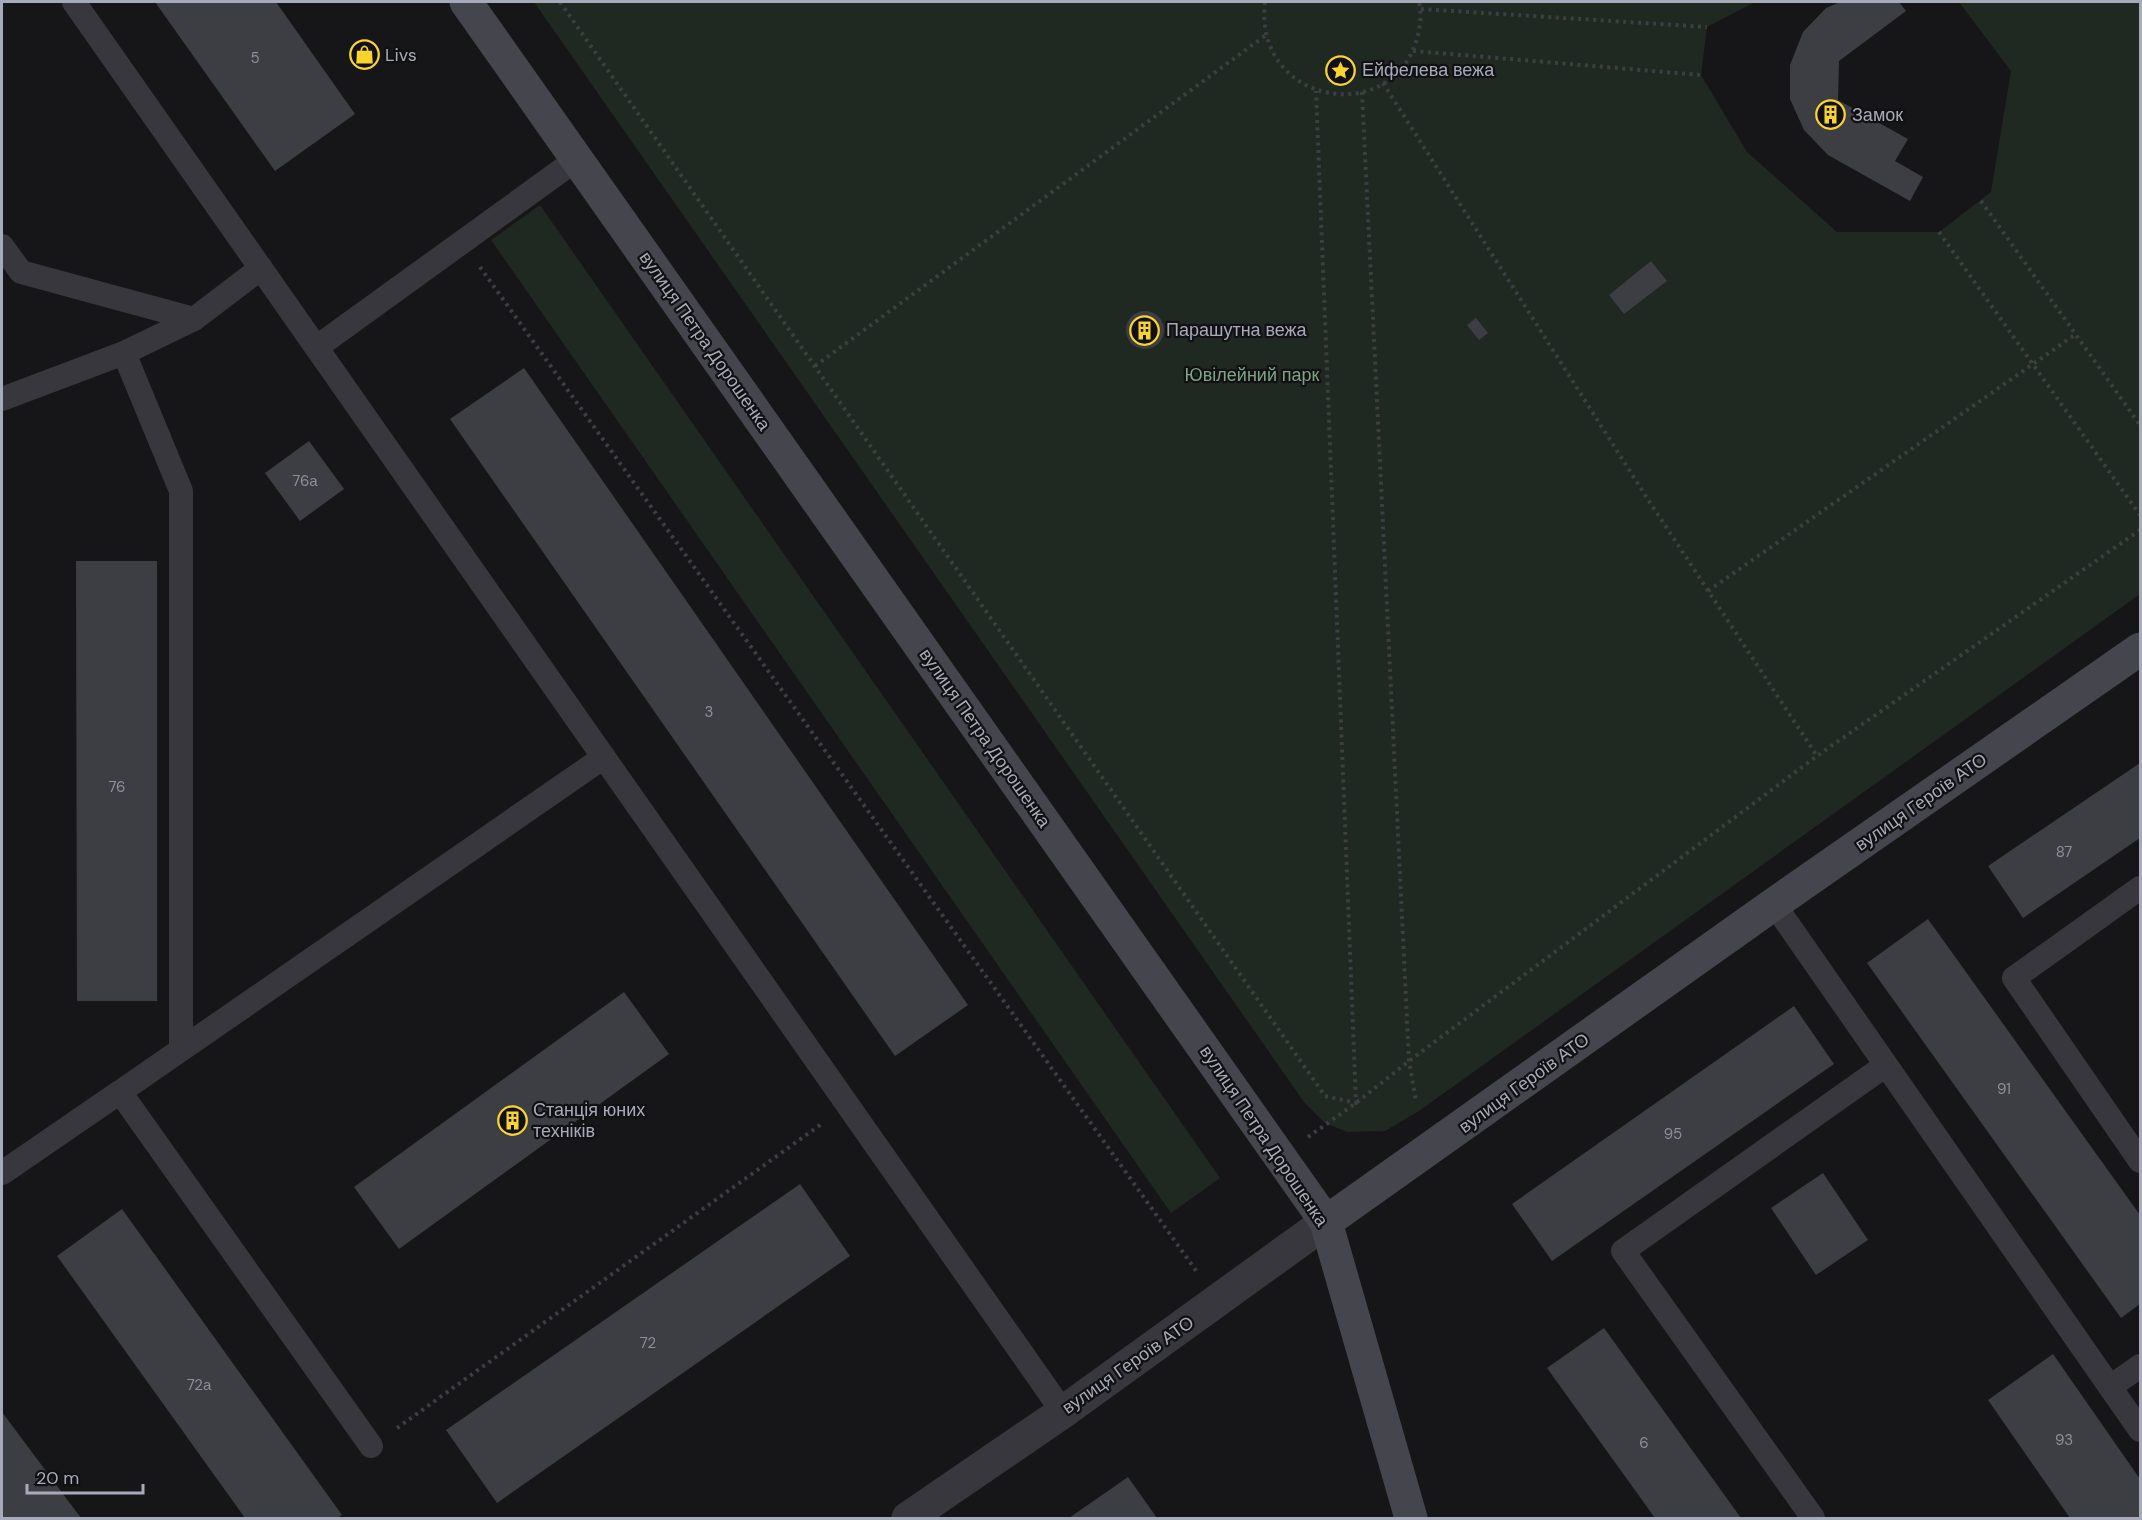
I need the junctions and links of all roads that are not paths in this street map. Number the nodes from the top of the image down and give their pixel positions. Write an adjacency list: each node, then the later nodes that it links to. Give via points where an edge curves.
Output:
1 (74, 2): 5 (lane)
2 (466, 2): 3 (main road, вулиця Петра Дорошенка)
3 (577, 159): 7 (lane); 19 (main road, вулиця Петра Дорошенка)
4 (2, 246): 6 (lane, via 21,272)
5 (261, 268): 6 (lane); 7 (lane)
6 (194, 319): 8 (lane)
7 (316, 347): 11 (lane)
8 (124, 353): 9 (lane); 14 (lane, via 181,491)
9 (2, 399)
10 (2140, 649): 13 (main road, вулиця Героїв АТО)
11 (604, 757): 14 (lane); 22 (lane)
12 (2140, 888): 17 (lane, via 2014,978)
13 (1774, 904): 15 (lane); 19 (main road, вулиця Героїв АТО)
14 (181, 1049): 16 (lane)
15 (1886, 1065): 21 (lane); 27 (lane, via 1623,1251)
16 (120, 1092): 18 (lane); 24 (lane)
17 (2140, 1161)
18 (2, 1173)
19 (1326, 1222): 22 (street, вулиця Героїв АТО); 26 (main road, вулиця Петра Дорошенка)
20 (2140, 1366): 21 (lane)
21 (2110, 1387): 23 (lane)
22 (1063, 1412): 25 (street, вулиця Героїв АТО)
23 (2140, 1430)
24 (372, 1446)
25 (909, 1518)
26 (1411, 1518)
27 (1813, 1518)

